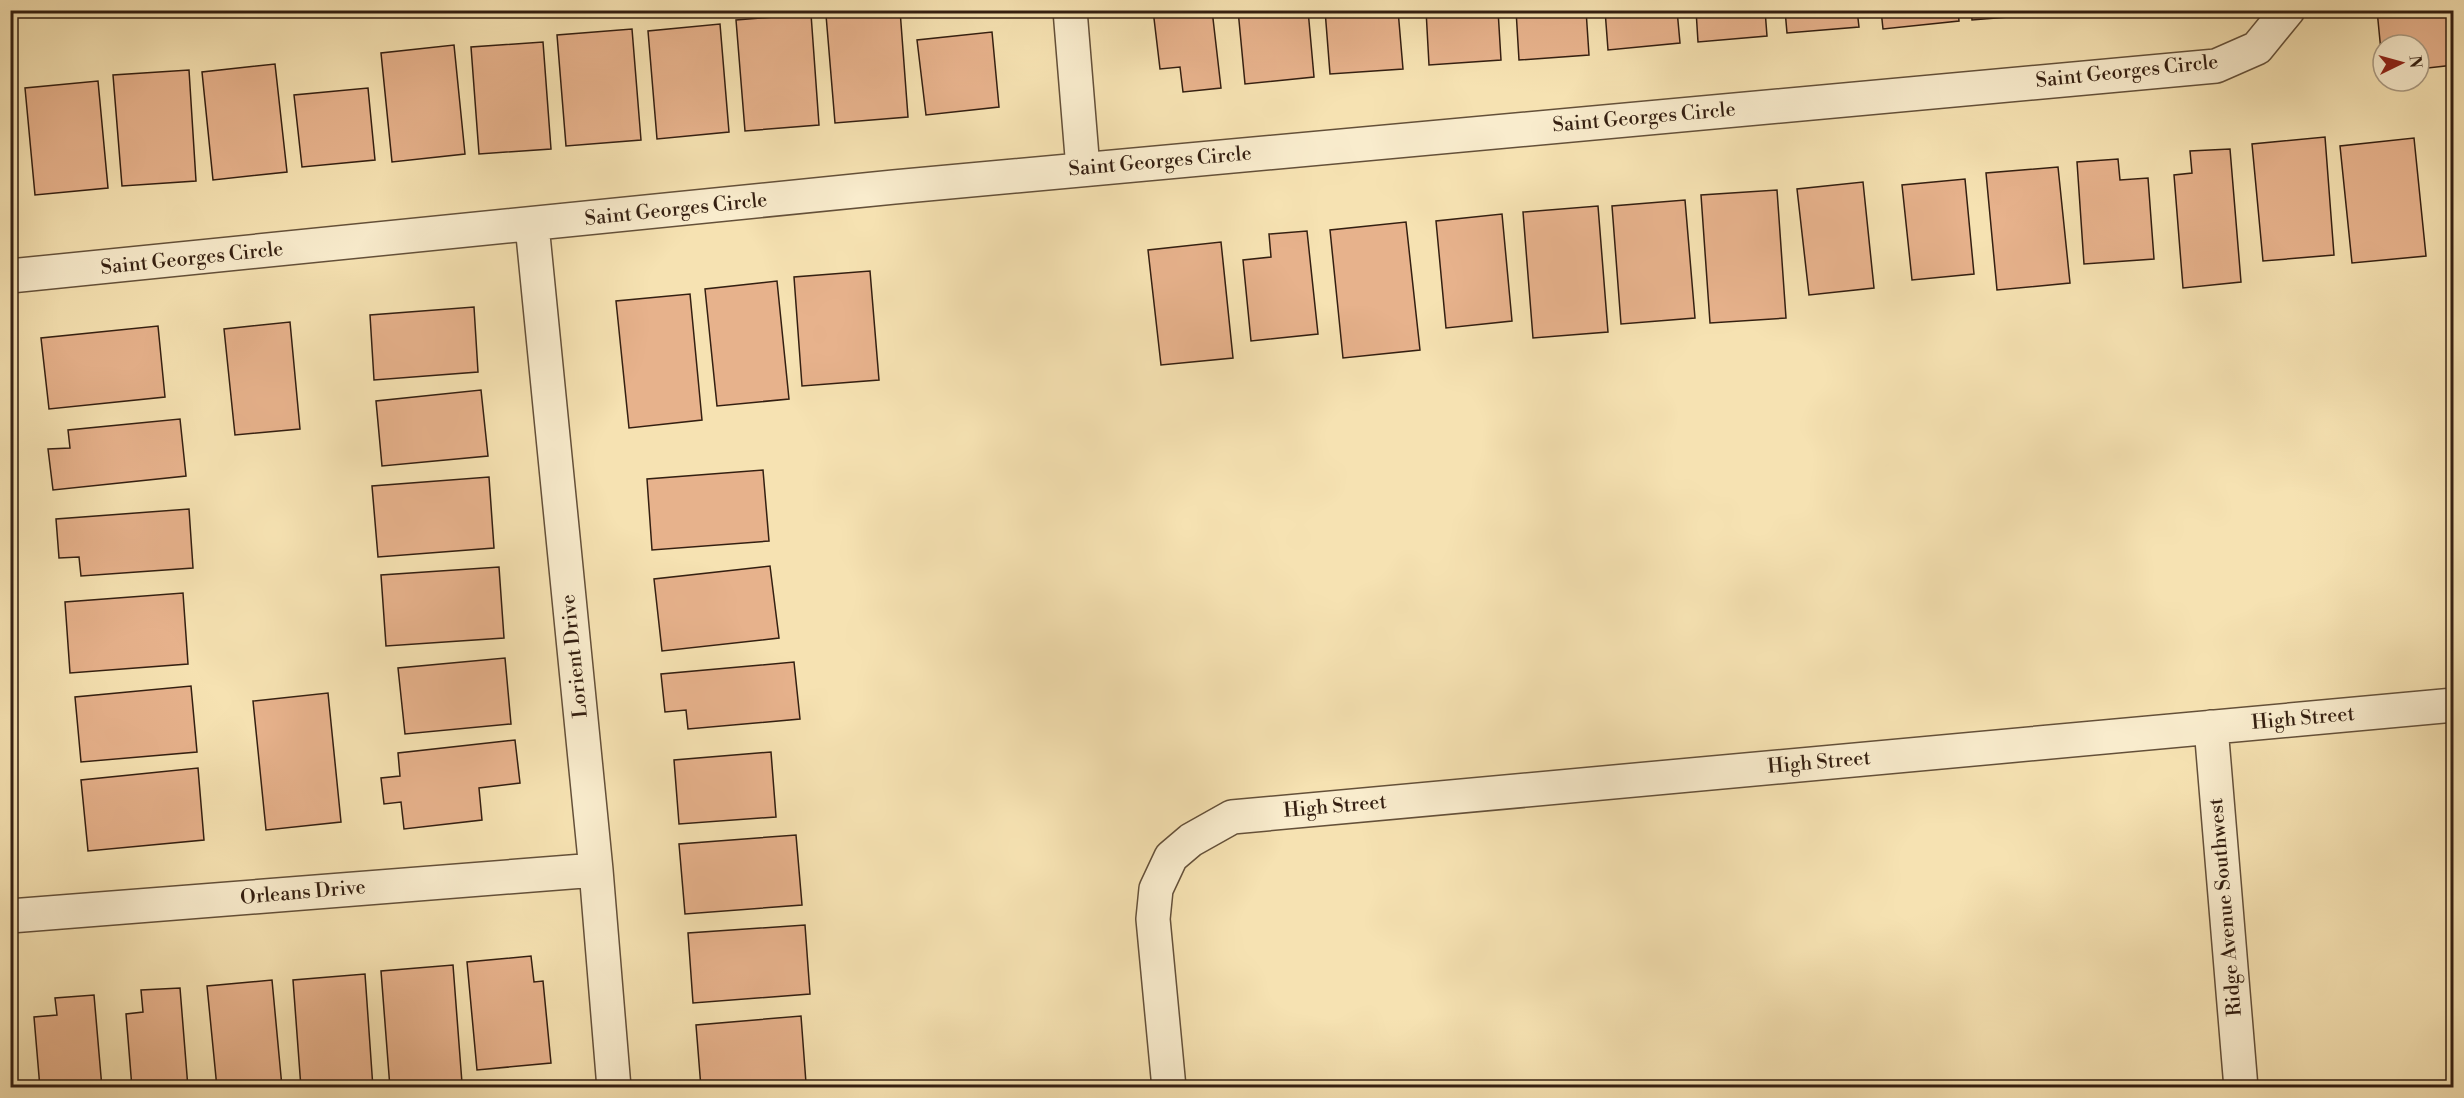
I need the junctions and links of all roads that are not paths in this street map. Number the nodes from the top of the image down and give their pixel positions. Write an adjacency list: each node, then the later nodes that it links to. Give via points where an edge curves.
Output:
1 (1070, 10): 3 (street)
2 (2289, 10): 3 (street, Saint Georges Circle, via 2257,48 2216,66)
3 (1083, 169): 4 (street, Saint Georges Circle)
4 (532, 225): 5 (street, Saint Georges Circle); 8 (street, Lorient Drive)
5 (10, 276)
6 (2454, 705): 7 (street, High Street)
7 (2211, 727): 11 (street, High Street, via 1232,817 1191,840 1171,857 1156,889 1153,919); 12 (street, Ridge Avenue Southwest)
8 (596, 870): 9 (street, Orleans Drive); 10 (street, Lorient Drive)
9 (11, 912)
10 (614, 1088)
11 (1169, 1088)
12 (2241, 1088)

